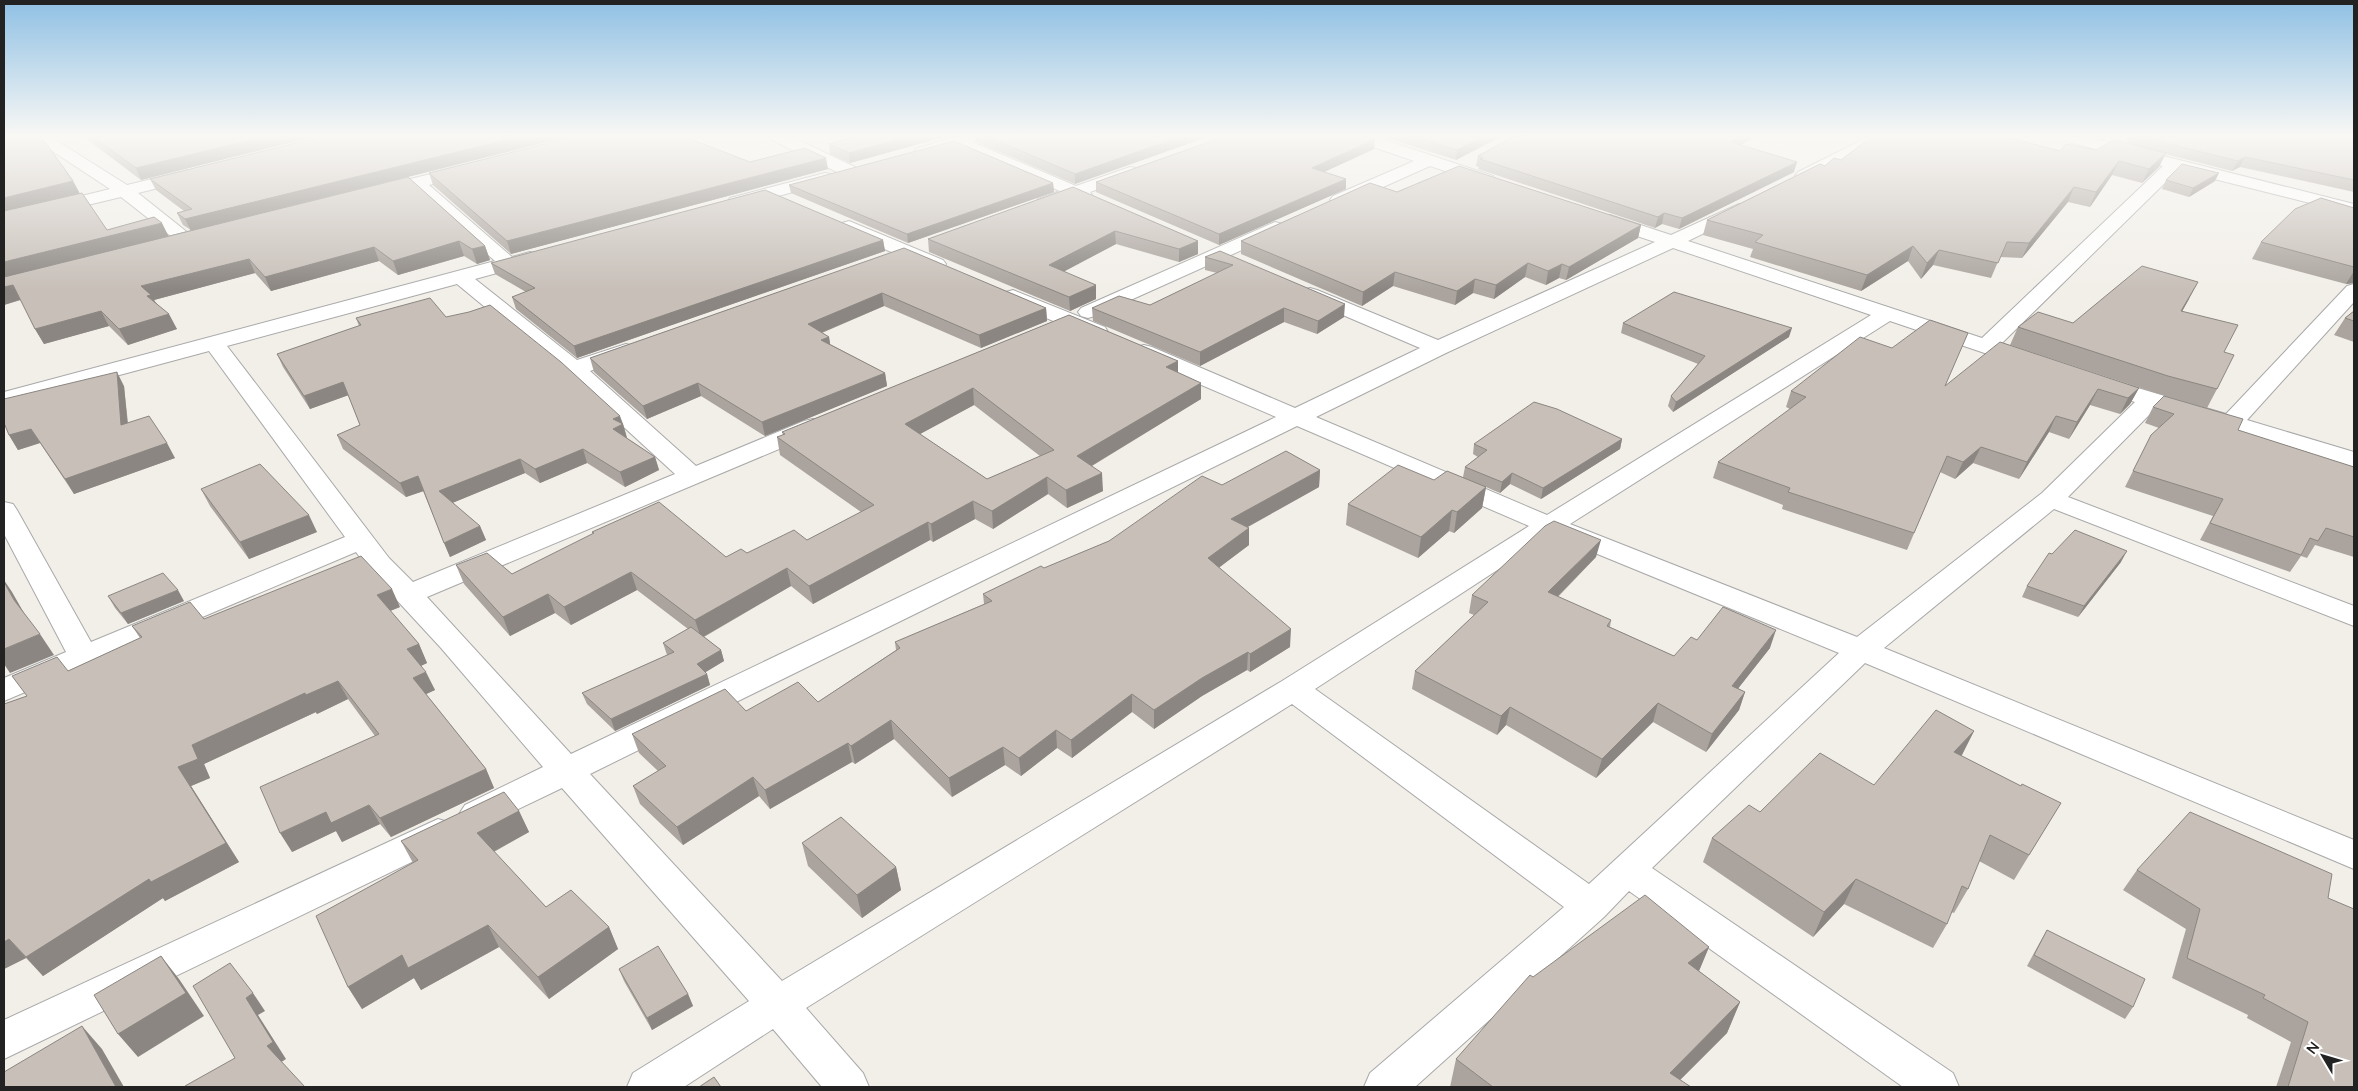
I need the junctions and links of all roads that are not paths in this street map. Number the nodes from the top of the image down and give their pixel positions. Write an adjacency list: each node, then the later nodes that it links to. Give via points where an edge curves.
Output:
1 (120, 188): 12 (street)
2 (137, 188): 12 (street)
3 (397, 188): 15 (street)
4 (423, 188): 35 (street)
5 (789, 188): 14 (street)
6 (1069, 188): 13 (street)
7 (1085, 188): 13 (street)
8 (1366, 188): 17 (street)
9 (1781, 188): 29 (street)
10 (2150, 188): 47 (street)
11 (2270, 188): 21 (street)
12 (125, 191): 25 (street); 27 (street)
13 (1076, 191): 16 (street); 20 (street)
14 (770, 193): 18 (street); 19 (street)
15 (360, 197)
16 (1102, 203)
17 (1322, 207)
18 (714, 208)
19 (805, 208)
20 (1029, 208)
21 (2354, 209)
22 (1582, 211): 29 (street)
23 (831, 219): 32 (street)
24 (1296, 219): 31 (street)
25 (4, 220)
26 (207, 235): 27 (street)
27 (188, 240): 30 (street)
28 (937, 242): 32 (street)
29 (1673, 242): 42 (street); 48 (street)
30 (170, 244)
31 (1208, 250): 36 (street); 43 (street)
32 (909, 252): 34 (street); 37 (street)
33 (546, 254): 35 (street)
34 (881, 262)
35 (509, 264): 38 (street)
36 (1243, 265)
37 (962, 275)
38 (462, 277): 45 (street); 50 (street)
39 (989, 286): 43 (street)
40 (1296, 288): 48 (street)
41 (2353, 293): 56 (street)
42 (1887, 314): 47 (street); 61 (street)
43 (1070, 320): 44 (street); 54 (street)
44 (1042, 332)
45 (214, 343): 52 (street); 62 (street)
46 (639, 346): 50 (street)
47 (1986, 346): 49 (street)
48 (1438, 348): 54 (street)
49 (2050, 368)
50 (574, 369): 58 (street)
51 (2077, 376): 53 (street)
52 (4, 399)
53 (2150, 401): 56 (street); 59 (street)
54 (1296, 417): 61 (street); 69 (street)
55 (830, 419): 58 (street)
56 (2231, 423): 57 (street)
57 (2354, 460)
58 (692, 476): 63 (street)
59 (2051, 499): 64 (street); 65 (street)
60 (4, 510): 66 (street)
61 (1549, 525): 65 (street); 67 (street)
62 (361, 540): 63 (street, via 379,564); 66 (street)
63 (410, 594): 69 (street)
64 (2354, 617)
65 (1862, 650): 70 (street); 71 (street)
66 (84, 656): 68 (street)
67 (1292, 689): 72 (street); 73 (street)
68 (4, 690)
69 (568, 771): 73 (street); 74 (street)
70 (2354, 856)
71 (1626, 870): 72 (street); 78 (street)
72 (1591, 906): 75 (street)
73 (778, 1004): 76 (street); 77 (street)
74 (4, 1040)
75 (1399, 1083)
76 (648, 1087)
77 (848, 1087)
78 (1938, 1087)

